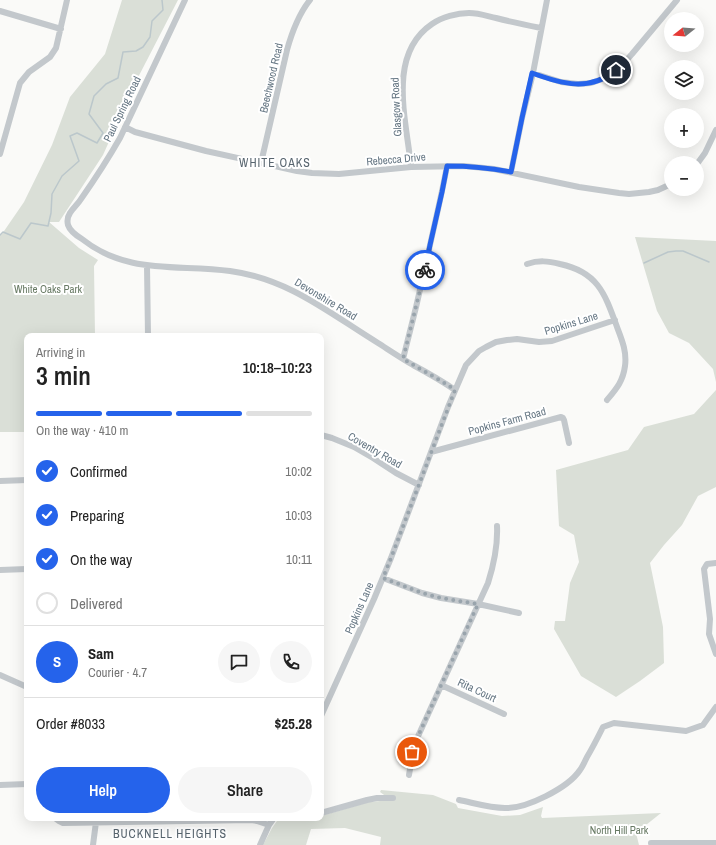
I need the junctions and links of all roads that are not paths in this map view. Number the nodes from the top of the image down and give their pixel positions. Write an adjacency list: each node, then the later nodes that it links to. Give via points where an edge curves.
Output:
1 (67, 0): 8 (street)
2 (185, 0): 10 (street, Paul Spring Road)
3 (310, 0): 14 (street, Beechwood Road, via 298,19 287,50)
4 (547, 0): 7 (street)
5 (677, 0): 9 (street, via 632,54 605,78 578,84 561,82)
6 (0, 11): 8 (street)
7 (541, 28): 9 (street); 16 (street, Glasgow Road, via 468,13 440,20 418,37 407,56 403,79 404,119)
8 (60, 29): 12 (street, via 53,53 29,72 20,83)
9 (532, 73): 17 (street)
10 (125, 127): 14 (street, Rebecca Drive, via 160,139); 19 (street, Paul Spring Road)
11 (716, 130): 13 (street)
12 (0, 154)
13 (703, 156)
14 (261, 164): 16 (street, Rebecca Drive, via 297,172 325,174)
15 (447, 166): 16 (street, Rebecca Drive); 17 (street, Rebecca Drive, via 481,167); 24 (street, via 426,268)
16 (411, 167)
17 (511, 172): 18 (street, Rebecca Drive, via 619,193 649,192)
18 (664, 187)
19 (67, 221): 21 (street, Devonshire Road, via 76,234 100,251 120,260)
20 (527, 264): 22 (street, via 545,261 583,272 602,290)
21 (147, 266): 23 (street); 24 (street, Devonshire Road, via 230,271 269,280 310,299)
22 (614, 320): 25 (street, Popkins Lane, via 552,341 512,339 491,344 470,360); 26 (street, via 625,348 626,364 620,385)
23 (148, 333)
24 (403, 359): 25 (street, Devonshire Road)
25 (455, 390): 29 (street, Popkins Lane)
26 (607, 400)
27 (324, 436): 32 (street, Coventry Road, via 354,447)
28 (569, 443): 29 (street, Popkins Farm Road, via 561,417)
29 (431, 452): 32 (street, Popkins Lane)
30 (24, 480): 31 (street)
31 (0, 481)
32 (419, 485): 37 (street, Popkins Lane)
33 (497, 526): 38 (street, via 498,538 493,566)
34 (716, 562): 41 (street, via 707,564 704,569 710,619)
35 (24, 569): 36 (street)
36 (0, 570)
37 (383, 578): 38 (street, via 422,593); 47 (street, Popkins Lane)
38 (478, 604): 39 (street); 44 (street)
39 (519, 613)
40 (716, 633): 41 (street)
41 (709, 634): 42 (street)
42 (716, 654)
43 (0, 675): 45 (street)
44 (441, 685): 48 (street, Rita Court); 49 (street, via 414,745)
45 (24, 686)
46 (716, 708): 53 (street, via 703,725 686,731 614,723 603,727 580,771 570,781 536,801 505,808)
47 (324, 709)
48 (504, 714)
49 (409, 775)
50 (24, 784): 51 (street)
51 (0, 785)
52 (393, 798): 54 (street, via 367,800)
53 (459, 800)
54 (324, 812)
55 (59, 821): 59 (street)
56 (116, 821): 59 (street)
57 (257, 821): 60 (street)
58 (272, 821): 60 (street)
59 (96, 822): 63 (street)
60 (269, 825): 64 (street)
61 (651, 843): 62 (street)
62 (714, 843)
63 (93, 845)
64 (260, 845)

